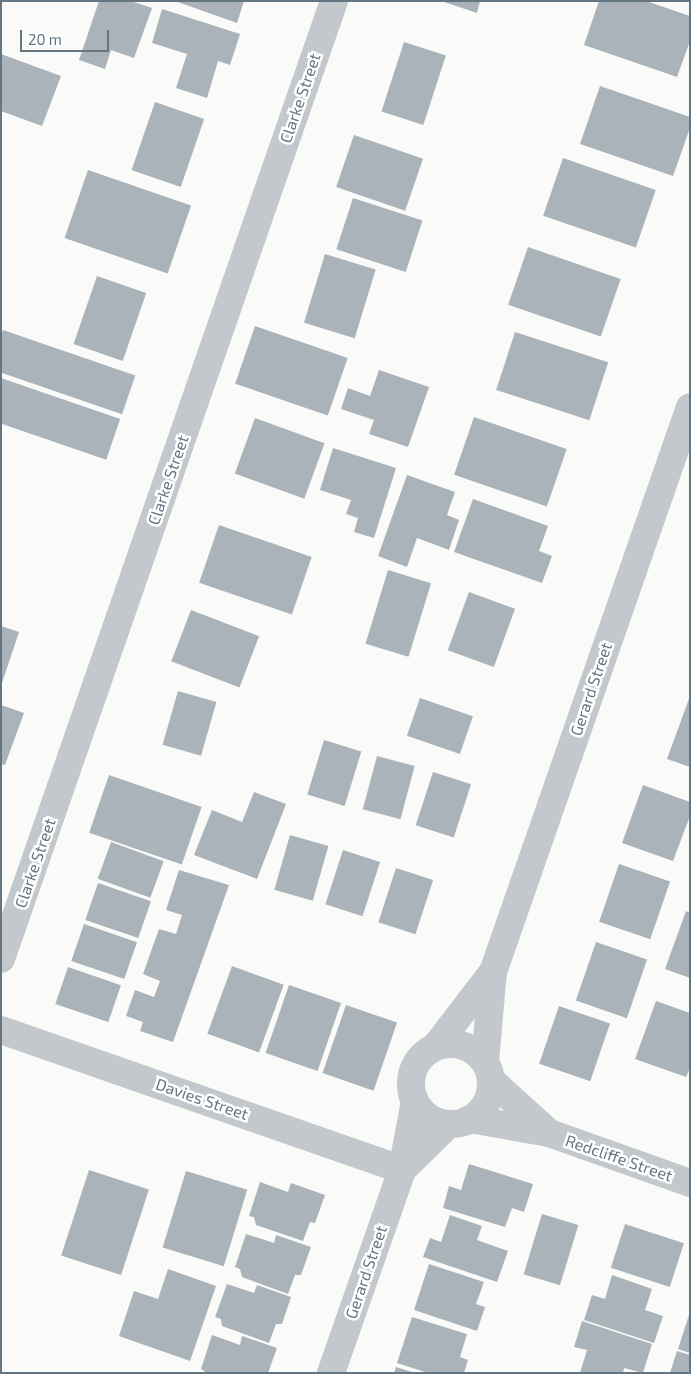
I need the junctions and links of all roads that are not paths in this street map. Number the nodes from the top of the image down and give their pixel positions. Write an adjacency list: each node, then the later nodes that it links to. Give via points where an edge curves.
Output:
1 (334, 1): 3 (street, Clarke Street)
2 (690, 407): 4 (street, Gerard Street)
3 (1, 959)
4 (493, 972): 6 (street, Gerard Street); 7 (street, Gerard Street)
5 (1, 1030): 11 (street, Davies Street)
6 (436, 1046): 7 (street, via 463,1045); 8 (street, via 416,1064 411,1088)
7 (488, 1071): 9 (street, via 492,1092 487,1102); 10 (street, Redcliffe Street)
8 (415, 1101): 9 (street, via 429,1117); 11 (street, Gerard Street)
9 (460, 1121): 10 (street, Redcliffe Street); 11 (street, Gerard Street)
10 (549, 1133): 12 (street, Redcliffe Street)
11 (402, 1170): 13 (street, Gerard Street)
12 (690, 1183)
13 (331, 1373)

